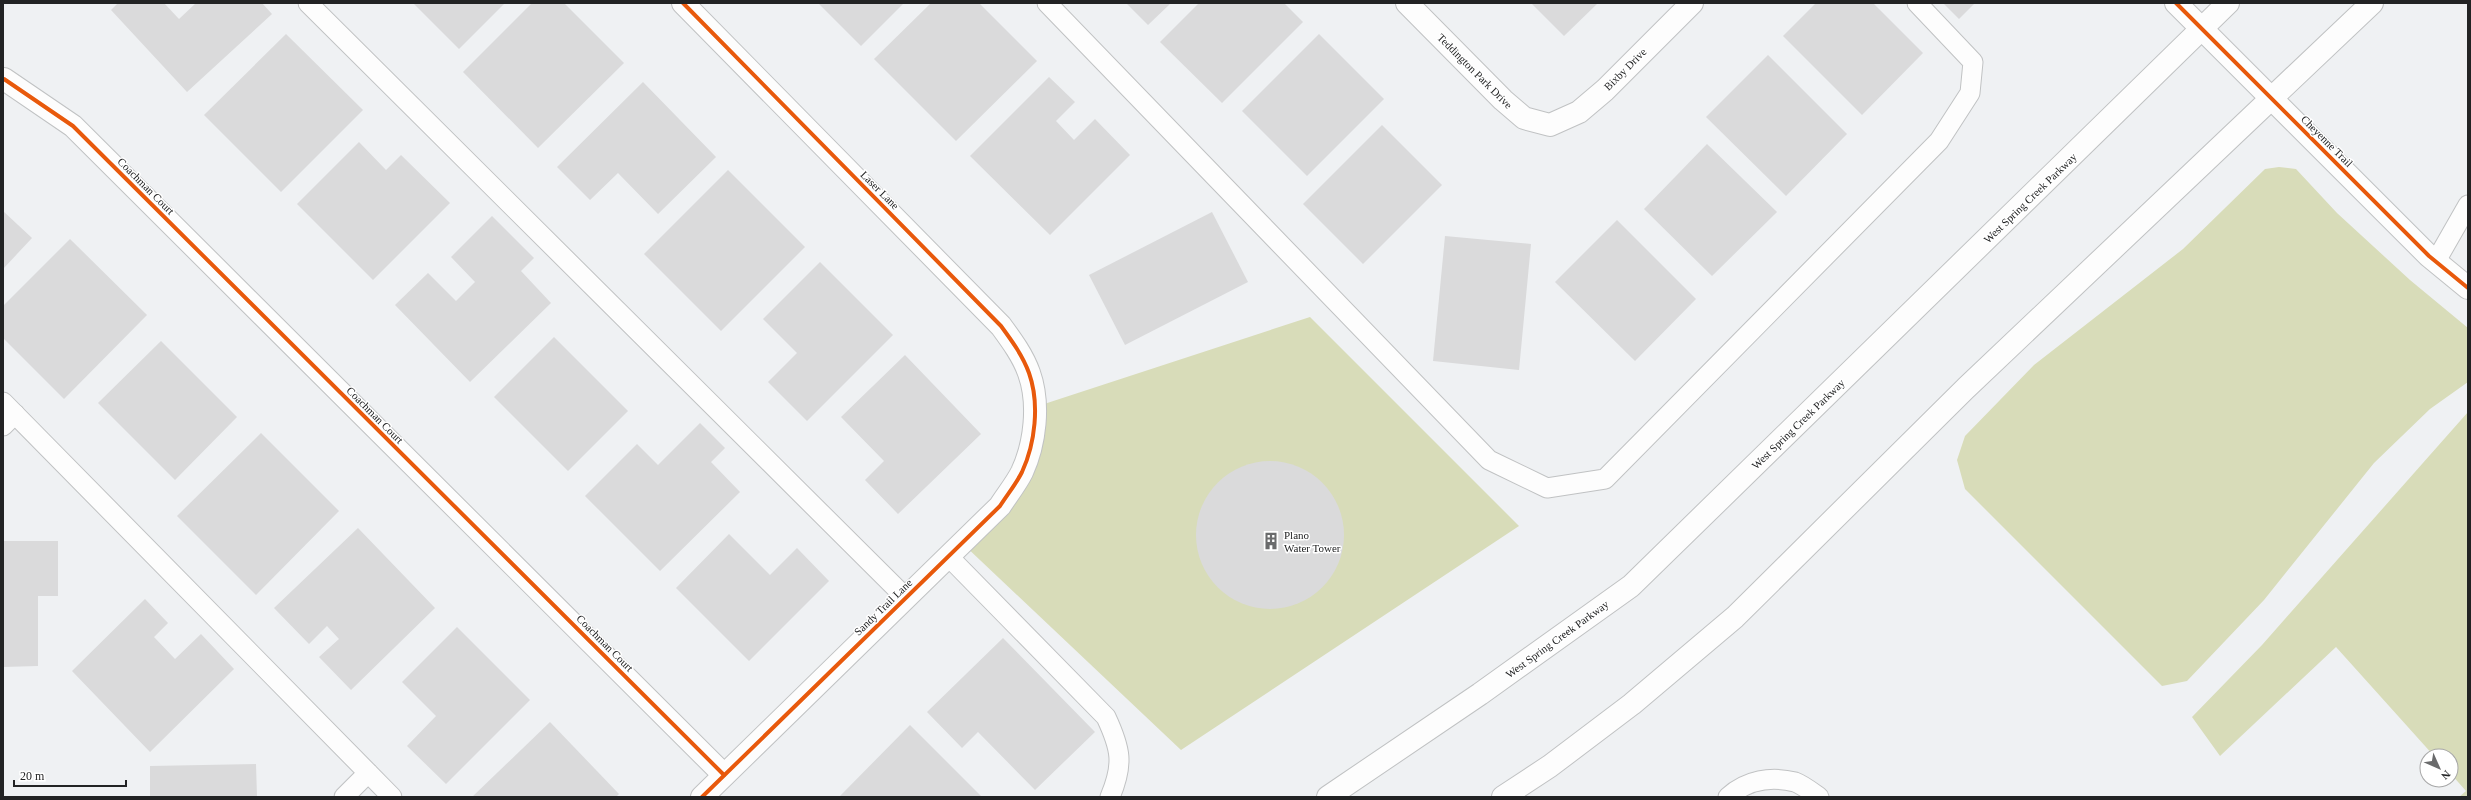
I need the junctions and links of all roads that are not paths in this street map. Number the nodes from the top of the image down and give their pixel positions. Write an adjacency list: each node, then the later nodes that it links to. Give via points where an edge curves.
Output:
1 (308, 3): 20 (lane)
2 (683, 3): 17 (street, Laser Lane, via 1001,326 1018,349 1030,374)
3 (1047, 3): 6 (lane, via 1489,460 1547,488 1605,479 1939,141 1970,93 1973,62)
4 (1407, 3): 13 (street, Teddington Park Drive, via 1524,118)
5 (1692, 3): 13 (street, Bixby Drive, via 1605,90 1579,112)
6 (1917, 3)
7 (2176, 3): 10 (street, Cheyenne Trail)
8 (2228, 3): 10 (street, West Spring Creek Parkway)
9 (2372, 3): 12 (street)
10 (2202, 29): 12 (street, Cheyenne Trail); 27 (street, West Spring Creek Parkway, via 1632,586 1480,694)
11 (4, 79): 22 (street, Coachman Court, via 73,126)
12 (2270, 98): 15 (street, Cheyenne Trail); 28 (street, via 1966,388 1735,617 1632,704 1550,766)
13 (1550, 125)
14 (2468, 205): 15 (lane)
15 (2436, 261): 16 (street, Cheyenne Trail)
16 (2468, 288)
17 (1036, 407): 19 (street, Sandy Trail Lane, via 1030,451 1021,474 1000,506)
18 (7, 414): 21 (lane)
19 (948, 556): 20 (street, Sandy Trail Lane); 26 (lane, via 1106,717 1118,743 1118,777)
20 (906, 598): 22 (street, Sandy Trail Lane)
21 (368, 773): 23 (lane); 24 (lane)
22 (724, 775): 25 (street, Sandy Trail Lane)
23 (344, 797)
24 (392, 797)
25 (702, 797)
26 (1110, 797)
27 (1328, 797)
28 (1503, 797)
29 (1728, 797): 30 (lane, via 1737,789 1766,778 1796,782)
30 (1819, 797)

